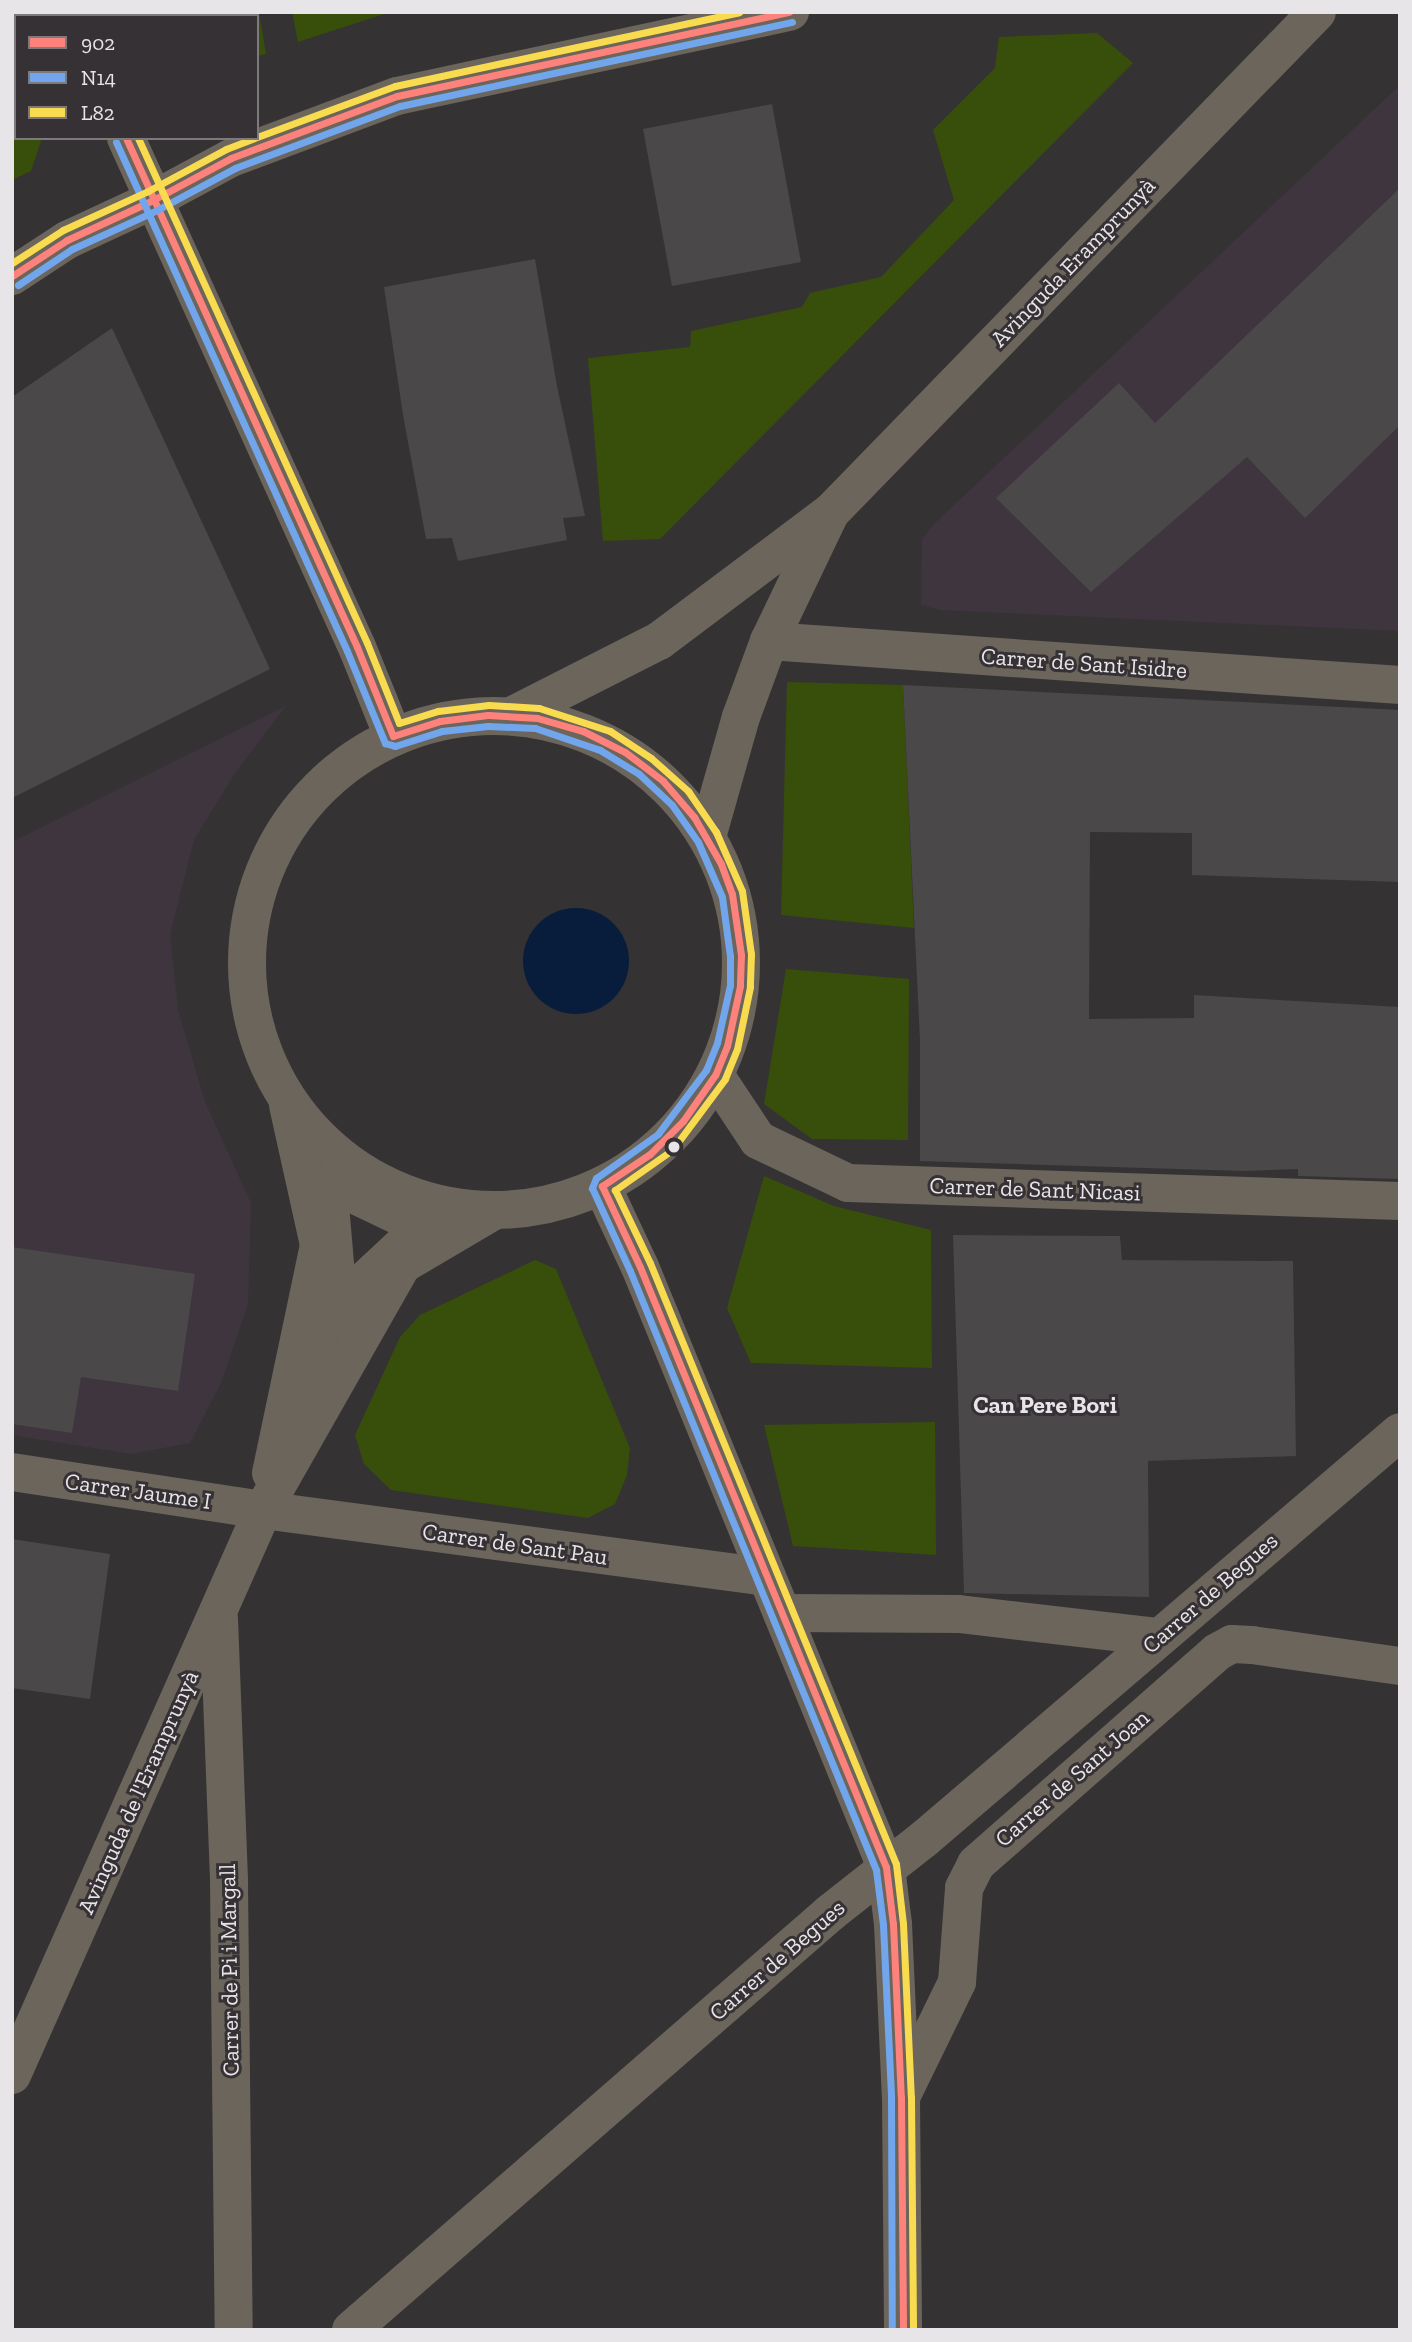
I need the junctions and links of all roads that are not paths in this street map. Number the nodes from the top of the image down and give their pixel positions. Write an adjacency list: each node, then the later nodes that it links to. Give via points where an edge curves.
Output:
1 (790, 12): 4 (street, via 397,96 231,158)
2 (1317, 12): 6 (street, Avinguda Eramprunyà)
3 (127, 140): 4 (street)
4 (153, 200): 5 (street, via 67,240); 10 (street, via 357,647)
5 (12, 276)
6 (831, 512): 7 (street); 9 (street, via 659,641)
7 (769, 641): 8 (street, Carrer de Sant Isidre); 11 (street, via 741,717)
8 (1400, 685)
9 (513, 715): 10 (street, via 464,717); 11 (street, via 560,723 625,752 680,798)
10 (393, 736): 13 (street, via 354,759 304,804 279,841 261,882 250,926 248,993 266,1059)
11 (707, 837): 12 (street, via 732,894 741,955 735,1016)
12 (715, 1075): 14 (street, via 665,1142); 15 (street, Carrer de Sant Nicasi, via 758,1140 848,1183)
13 (286, 1098): 16 (street, via 335,1154 377,1181 446,1206); 20 (street, Avinguda de l'Eramprunyà, via 319,1245)
14 (602, 1186): 16 (street, via 539,1206); 21 (street, via 640,1267)
15 (1400, 1201)
16 (495, 1210): 20 (street, Avinguda de l'Eramprunyà, via 402,1265)
17 (1400, 1432): 24 (street, Carrer de Begues)
18 (277, 1470): 18 (street, via 335,1275 328,1182 422,1227 365,1280)
19 (12, 1472): 20 (street, Carrer Jaume I)
20 (263, 1510): 21 (street, Carrer de Sant Pau); 22 (street, Avinguda de l'Eramprunyà)
21 (767, 1577): 23 (street)
22 (219, 1610): 27 (street, Avinguda de l'Eramprunyà); 29 (street, Carrer de Pi i Margall, via 229,1883)
23 (783, 1613): 24 (street, via 959,1614); 26 (street)
24 (1159, 1637): 26 (street, Carrer de Begues)
25 (1400, 1666): 28 (street, Carrer de Sant Joan, via 1252,1645 1232,1644 1217,1652 975,1864 964,1888 957,1982)
26 (886, 1867): 28 (street); 30 (street, Carrer de Begues)
27 (12, 2075)
28 (901, 2097): 31 (street)
29 (234, 2330)
30 (351, 2330)
31 (902, 2330)

